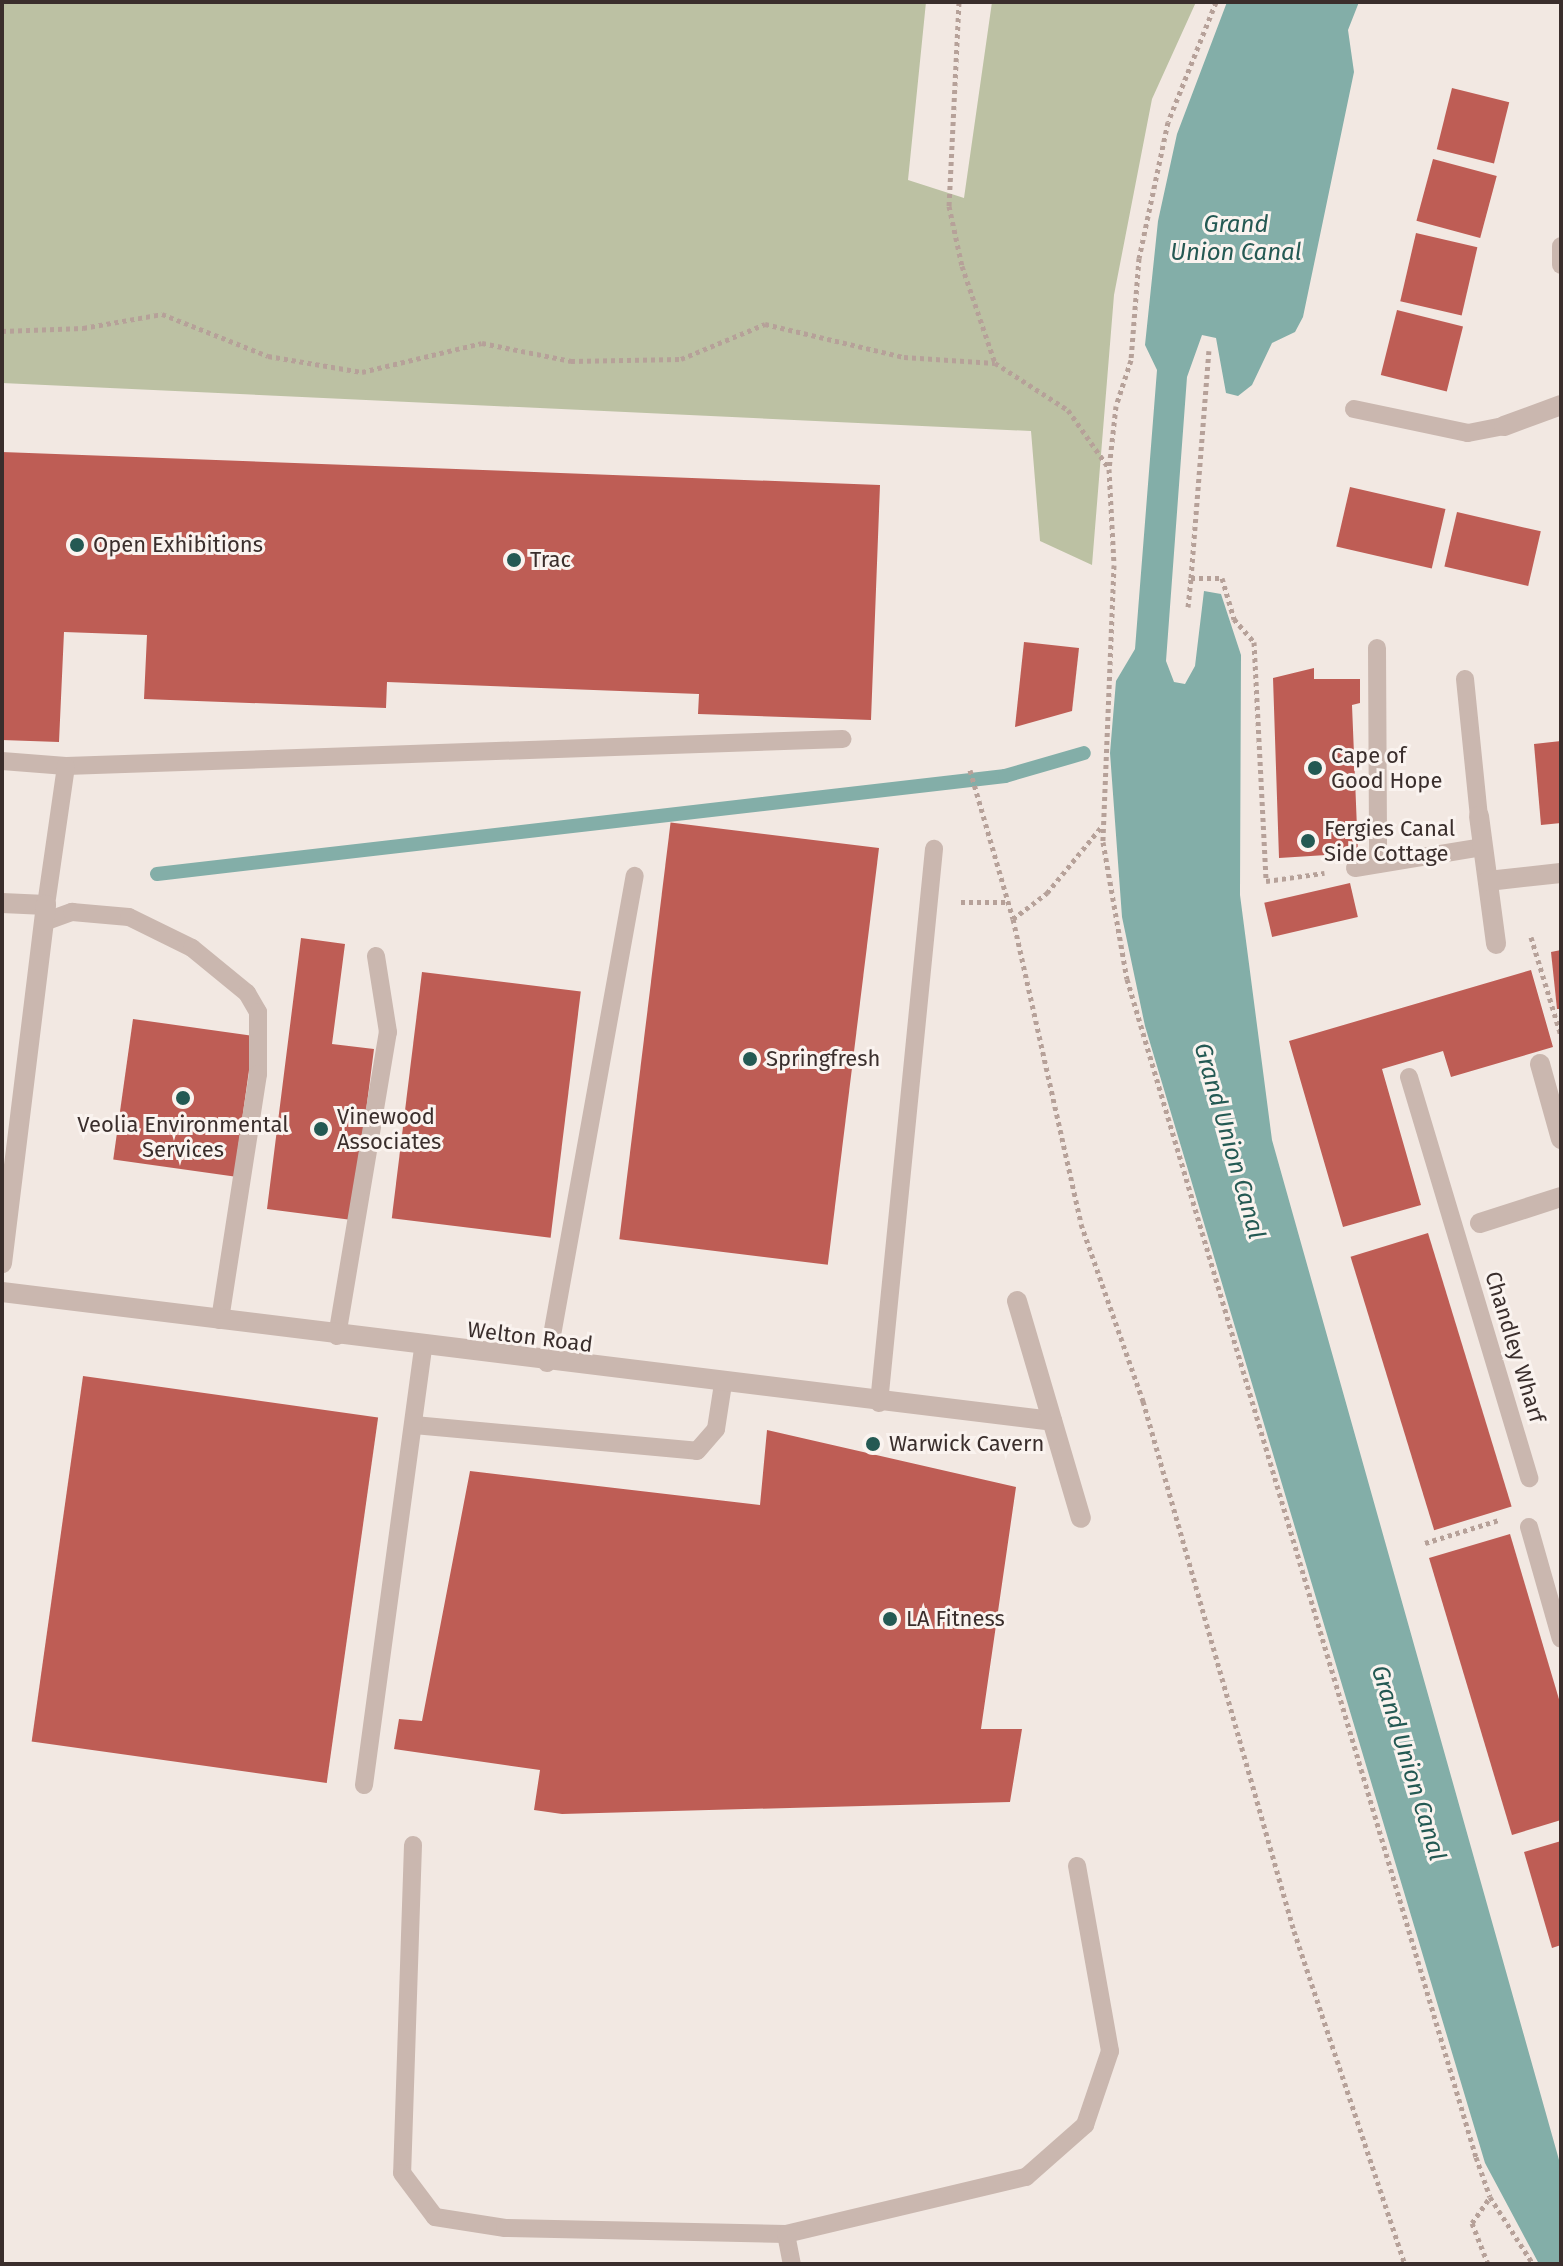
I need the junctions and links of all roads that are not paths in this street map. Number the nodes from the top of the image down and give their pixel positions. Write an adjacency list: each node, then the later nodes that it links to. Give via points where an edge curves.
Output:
1 (1561, 246): 2 (lane)
2 (1561, 265)
3 (1561, 405): 5 (street)
4 (1354, 409): 5 (lane, via 1468,433)
5 (1504, 426)
6 (1377, 648): 14 (lane)
7 (1465, 679): 11 (lane)
8 (843, 739): 10 (lane)
9 (2, 761): 10 (lane)
10 (66, 766): 20 (lane)
11 (1479, 816): 12 (street)
12 (1483, 847): 14 (lane); 18 (street)
13 (934, 849): 37 (lane)
14 (1378, 864): 15 (lane)
15 (1355, 868)
16 (1561, 873): 18 (street)
17 (635, 876): 35 (lane)
18 (1488, 881): 21 (street)
19 (2, 903): 20 (street)
20 (45, 914): 29 (street); 32 (lane, via 99,911 140,921 219,969 258,1012 260,1062)
21 (1496, 944)
22 (376, 956): 33 (lane, via 388,1032 361,1228)
23 (1540, 1064): 25 (street)
24 (1409, 1077): 28 (lane, Chandley Wharf)
25 (1561, 1139)
26 (1561, 1197): 27 (street)
27 (1480, 1223): 28 (lane)
28 (1455, 1231): 40 (lane, Chandley Wharf)
29 (2, 1263)
30 (2, 1292): 32 (street, Welton Road)
31 (1017, 1301): 38 (street)
32 (220, 1320): 33 (street, Welton Road)
33 (337, 1336): 34 (street, Welton Road)
34 (423, 1347): 35 (street, Welton Road); 39 (lane)
35 (547, 1363): 36 (street, Welton Road)
36 (723, 1384): 37 (street, Welton Road); 39 (lane, via 716,1429 697,1451)
37 (879, 1403): 38 (street, Welton Road)
38 (1052, 1421): 41 (street)
39 (414, 1425): 44 (lane)
40 (1529, 1478)
41 (1081, 1518)
42 (1522, 1521): 43 (lane)
43 (1561, 1639)
44 (364, 1785)
45 (413, 1845): 47 (lane, via 402,2173 435,2217 505,2228)
46 (1077, 1866): 47 (lane, via 1110,2051 1085,2125 1026,2177)
47 (786, 2234): 48 (lane)
48 (792, 2264)

